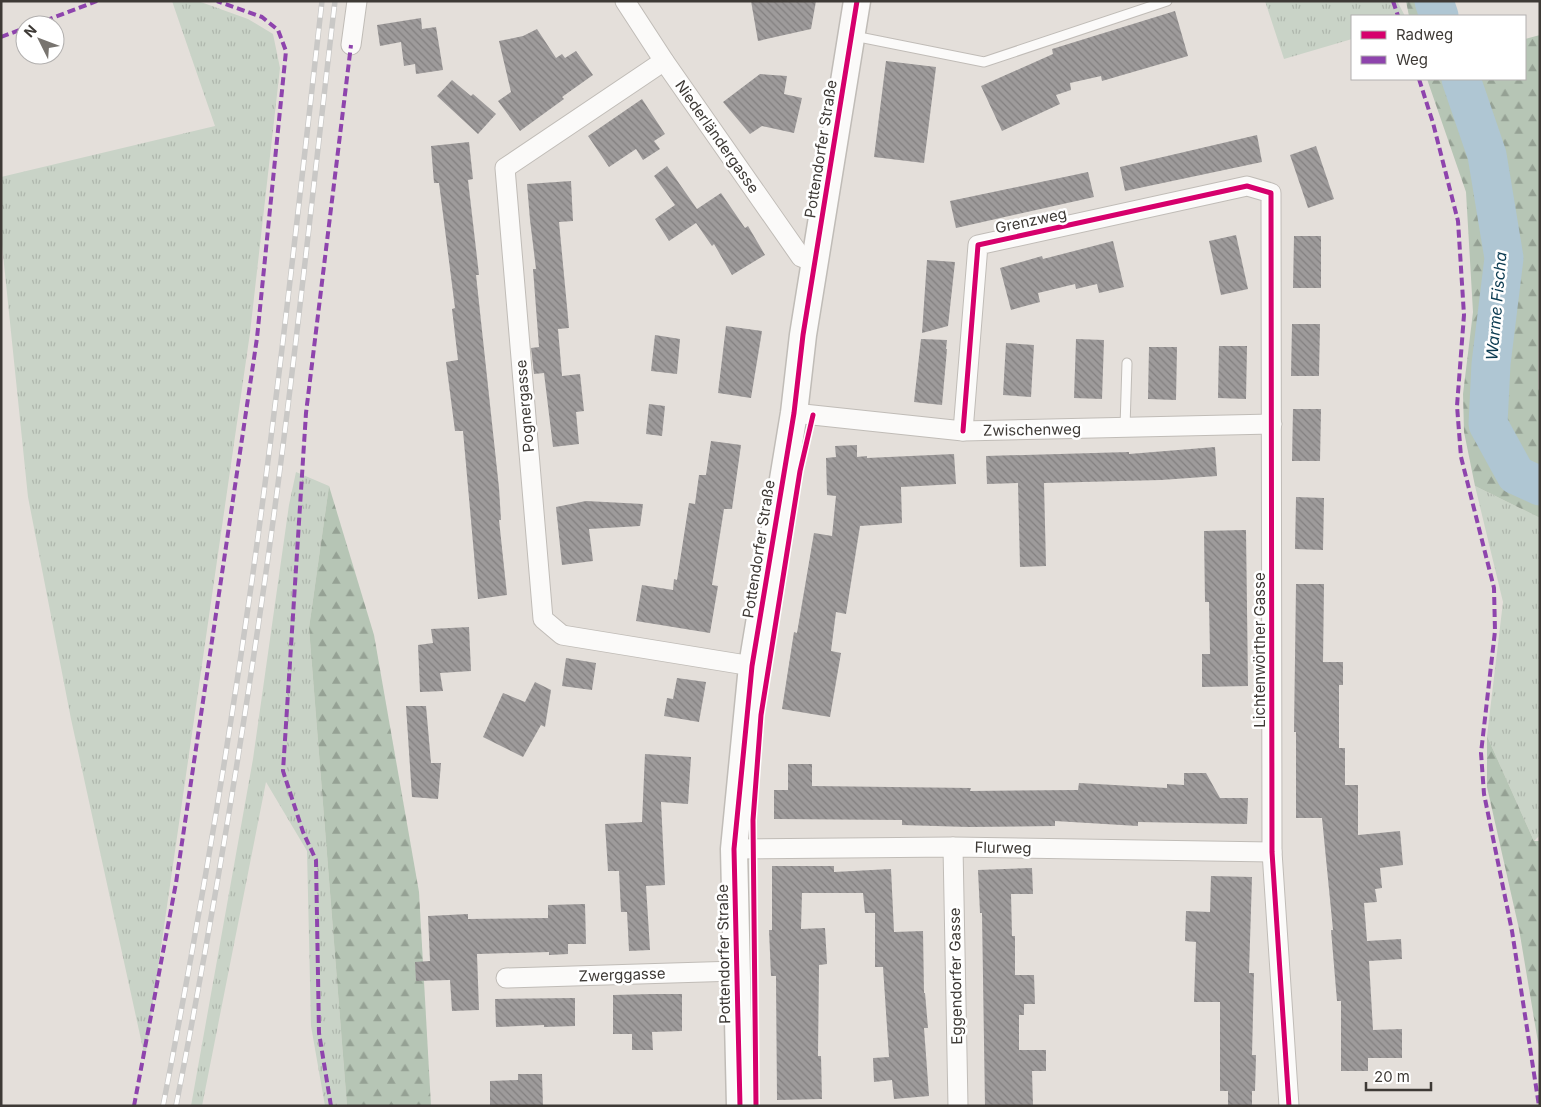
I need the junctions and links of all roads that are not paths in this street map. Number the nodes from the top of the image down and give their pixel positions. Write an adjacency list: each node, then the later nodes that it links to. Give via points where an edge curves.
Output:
1 (357, 1): 6 (street)
2 (625, 1): 7 (street, Niederländergasse)
3 (857, 1): 5 (main road, Pottendorfer Straße)
4 (1167, 1): 5 (lane, via 984,62)
5 (851, 36): 9 (main road, Pottendorfer Straße)
6 (352, 45)
7 (664, 61): 9 (street, Niederländergasse, via 800,257); 15 (street, Pognergasse, via 505,168 543,619 562,635)
8 (1271, 193): 12 (street, Lichtenwörther Gasse); 14 (street, Grenzweg, via 1247,186 978,245)
9 (816, 263): 11 (main road, Pottendorfer Straße)
10 (1127, 364): 13 (lane)
11 (794, 413): 14 (street, Zwischenweg); 15 (main road, Pottendorfer Straße)
12 (1272, 424): 13 (street, Zwischenweg); 18 (street, Lichtenwörther Gasse)
13 (1125, 428): 14 (street, Zwischenweg)
14 (964, 431)
15 (752, 666): 17 (main road, Pottendorfer Straße)
16 (953, 847): 17 (street, Flurweg); 18 (street, Flurweg); 22 (street, Eggendorfer Gasse)
17 (734, 849): 19 (main road, Pottendorfer Straße)
18 (1272, 852): 23 (street, Lichtenwörther Gasse)
19 (737, 971): 20 (street, Zwerggasse); 21 (main road, Pottendorfer Straße)
20 (506, 978)
21 (740, 1106)
22 (958, 1106)
23 (1289, 1106)

